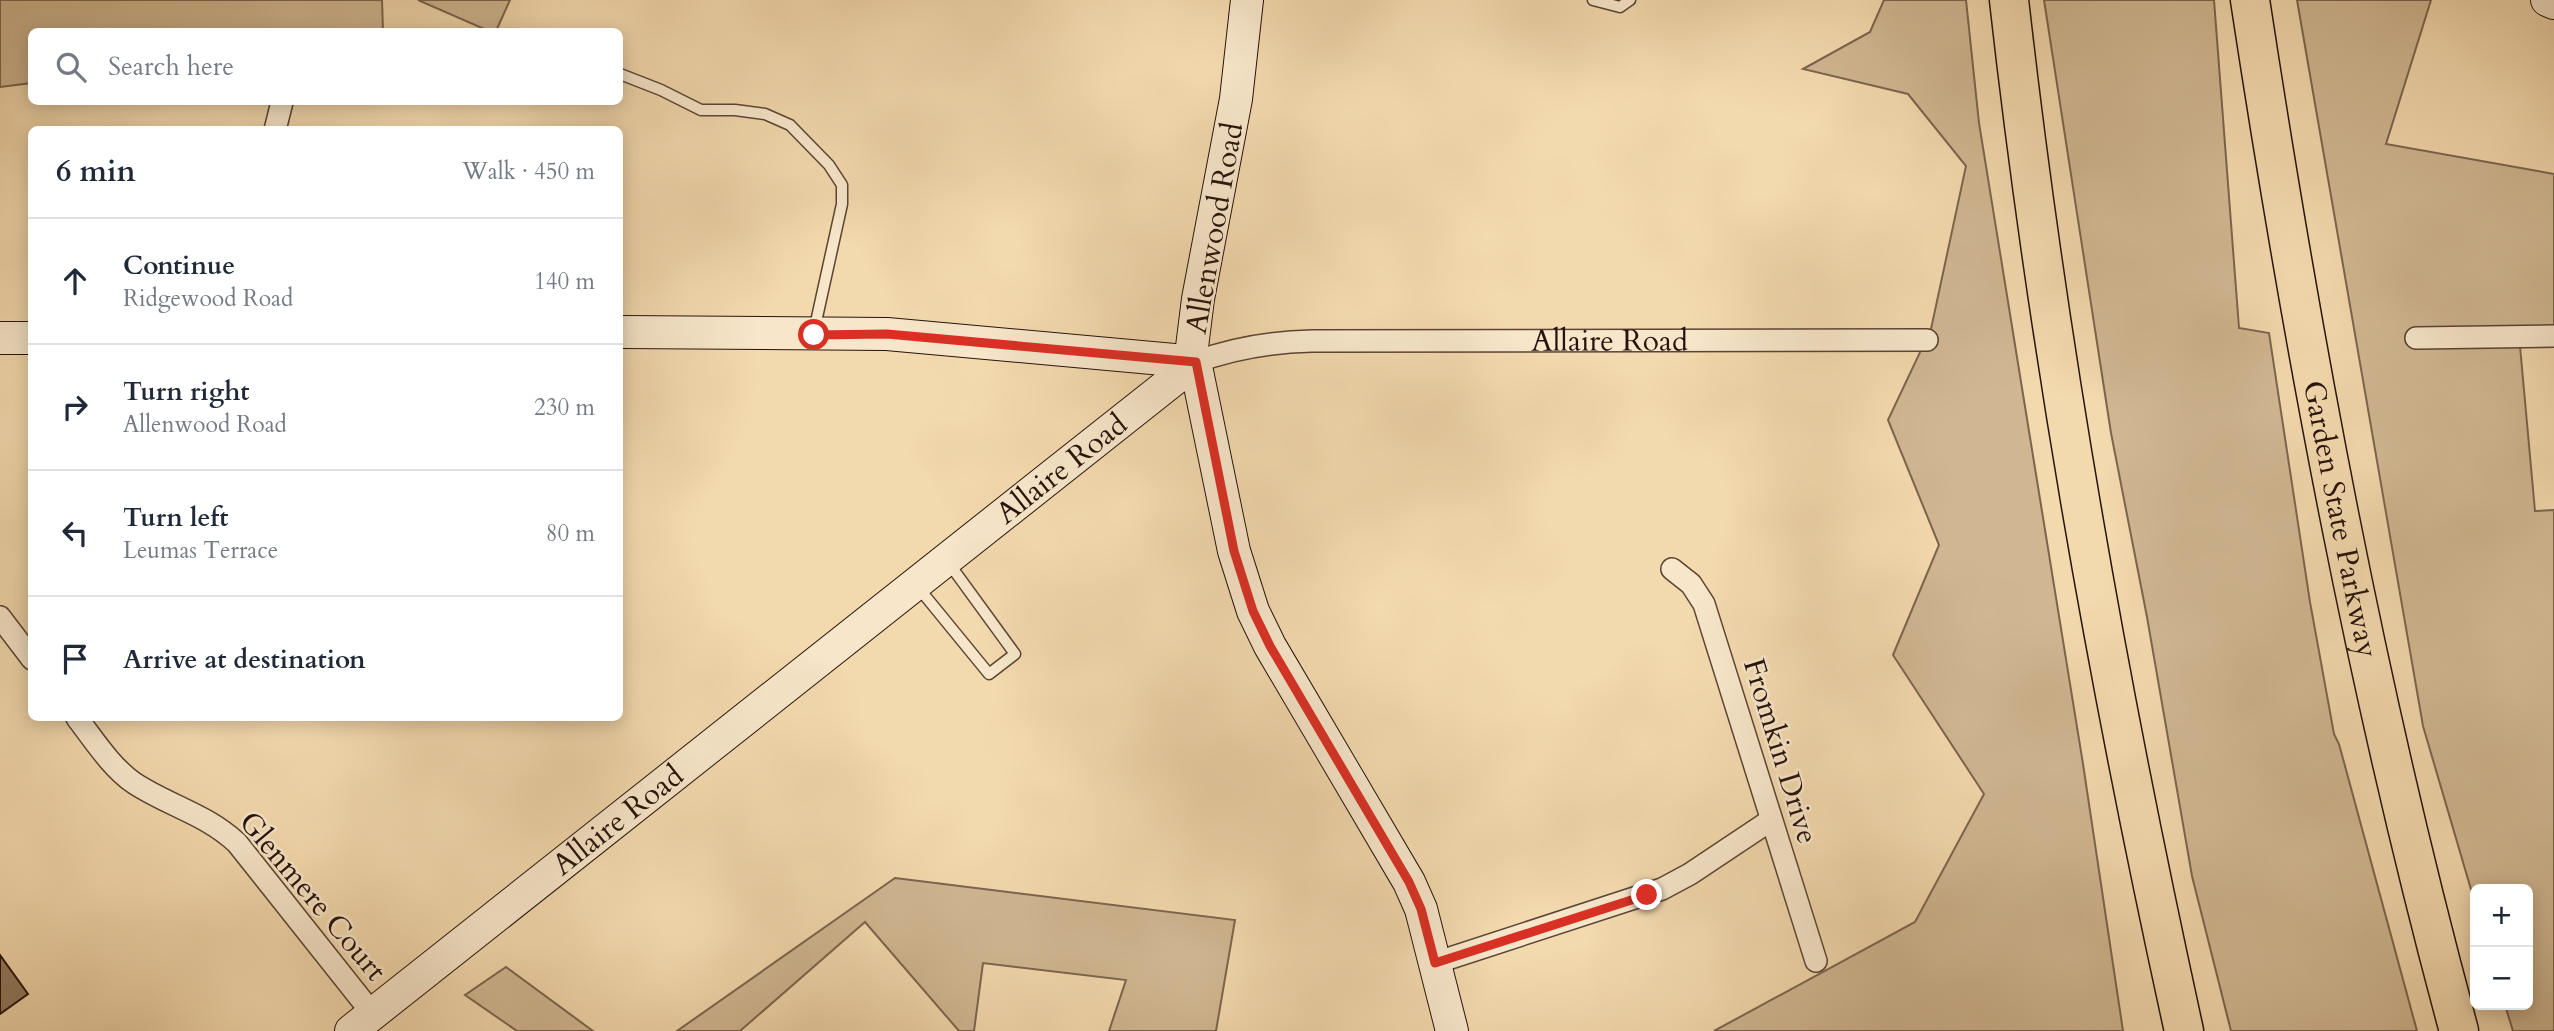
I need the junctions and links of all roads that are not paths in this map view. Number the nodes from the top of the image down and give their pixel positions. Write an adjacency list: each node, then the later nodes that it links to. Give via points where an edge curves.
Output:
1 (1247, 0): 18 (main road, Allenwood Road, via 1236,99 1194,327)
2 (1592, 0): 3 (lane, via 1620,7)
3 (1630, 0)
4 (2009, 0): 30 (highway, via 2032,189 2090,566)
5 (2249, 0): 31 (highway, Garden State Parkway, via 2335,502 2429,921)
6 (2547, 0): 7 (main road)
7 (2554, 3)
8 (623, 75): 12 (lane, via 701,110 765,114 790,125 829,165 842,185 842,204)
9 (281, 105): 10 (street)
10 (276, 126)
11 (623, 331): 12 (main road)
12 (814, 335): 18 (main road, via 887,334)
13 (2554, 336): 16 (street)
14 (0, 338): 15 (main road)
15 (28, 338)
16 (2416, 338)
17 (1927, 340): 18 (street, Allaire Road, via 1312,341 1224,351)
18 (1196, 362): 19 (main road, Allaire Road); 27 (main road, Allenwood Road, via 1234,551 1253,611 1409,882)
19 (947, 559): 21 (main road, Allaire Road); 21 (lane, via 1015,654 989,674)
20 (1672, 569): 25 (street, Fromkin Drive, via 1691,584 1704,604)
21 (916, 584): 28 (main road, Allaire Road)
22 (0, 617): 23 (street)
23 (28, 654)
24 (79, 721): 28 (street, Glenmere Court, via 131,781 209,820 237,843)
25 (1771, 820): 26 (street, Fromkin Drive); 27 (street, via 1662,889)
26 (1816, 961)
27 (1435, 963): 29 (main road, Allenwood Road)
28 (361, 1022)
29 (1452, 1031)
30 (2184, 1031)
31 (2459, 1031)

